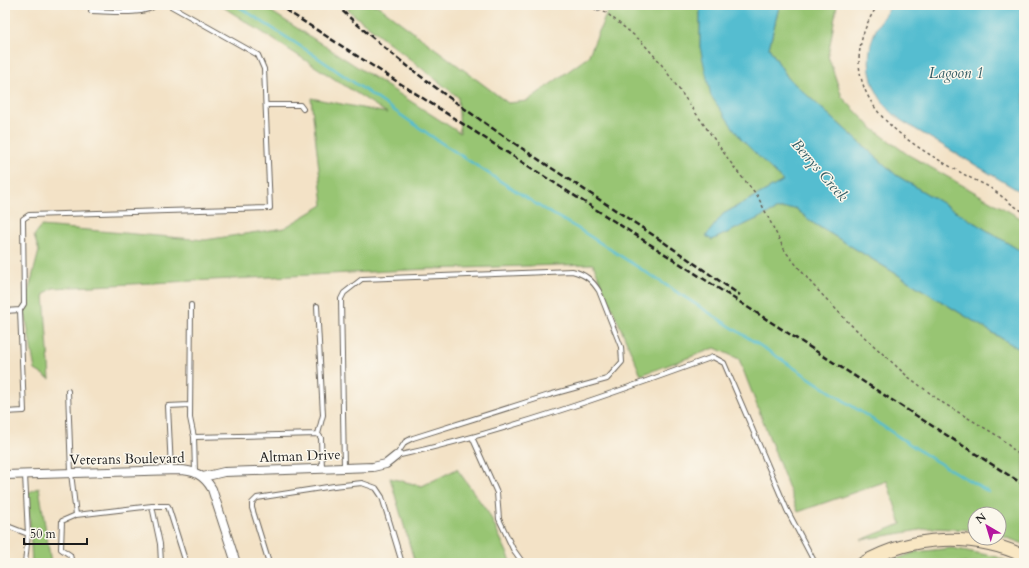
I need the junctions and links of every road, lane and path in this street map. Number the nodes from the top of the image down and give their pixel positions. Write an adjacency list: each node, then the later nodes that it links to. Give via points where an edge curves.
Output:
1 (155, 5): 5 (lane, via 152,9 143,11)
2 (169, 5): 6 (lane, via 258,54 264,69)
3 (598, 5): 20 (path, via 629,30 659,61 732,165 757,195 785,251 812,284 849,323 907,376 943,403 998,436)
4 (878, 5): 8 (path, via 868,19 859,52 860,75 871,103 901,135 989,187)
5 (91, 11)
6 (266, 105): 7 (lane, via 300,105); 11 (lane, via 270,208 29,215 23,219 24,304)
7 (303, 109)
8 (1024, 212)
9 (191, 304): 14 (lane)
10 (317, 306): 16 (lane, via 323,415)
11 (20, 310): 12 (lane); 15 (lane, via 24,411)
12 (5, 311)
13 (68, 391): 25 (lane)
14 (190, 405): 17 (lane); 23 (lane, via 168,406)
15 (5, 412)
16 (318, 434): 17 (lane); 22 (lane, via 321,438)
17 (194, 437): 24 (lane)
18 (472, 437): 19 (lane); 41 (lane, via 497,493 499,519 513,548); 42 (lane, via 600,398 712,357 724,363 787,510)
19 (396, 456): 21 (street, Altman Drive, via 380,466); 21 (lane, via 405,442 413,438 607,379 622,362 622,347 594,284 581,273 572,271 362,278 344,293 341,299)
20 (1024, 459)
21 (344, 468): 22 (street, Altman Drive)
22 (322, 469): 28 (street, Altman Drive, via 224,472)
23 (171, 470): 24 (street, Veterans Boulevard); 25 (street, Veterans Boulevard)
24 (195, 472): 28 (street, Veterans Boulevard)
25 (71, 473): 27 (street, Veterans Boulevard); 30 (lane)
26 (5, 475): 27 (street, Veterans Boulevard)
27 (25, 475): 32 (lane)
28 (202, 477): 38 (street, Veterans Boulevard, via 214,494)
29 (152, 506): 30 (lane); 36 (lane); 37 (lane, via 168,506)
30 (76, 515): 35 (lane, via 62,521 61,549 70,555)
31 (5, 525): 32 (lane)
32 (28, 534): 34 (lane)
33 (1024, 556): 43 (street, via 979,542 942,540 900,547)
34 (25, 563)
35 (72, 563)
36 (161, 563)
37 (186, 563)
38 (236, 563)
39 (269, 563): 40 (lane, via 252,508 252,503 257,498 362,483 376,488 382,497)
40 (402, 563)
41 (524, 563)
42 (814, 563)
43 (863, 563)

